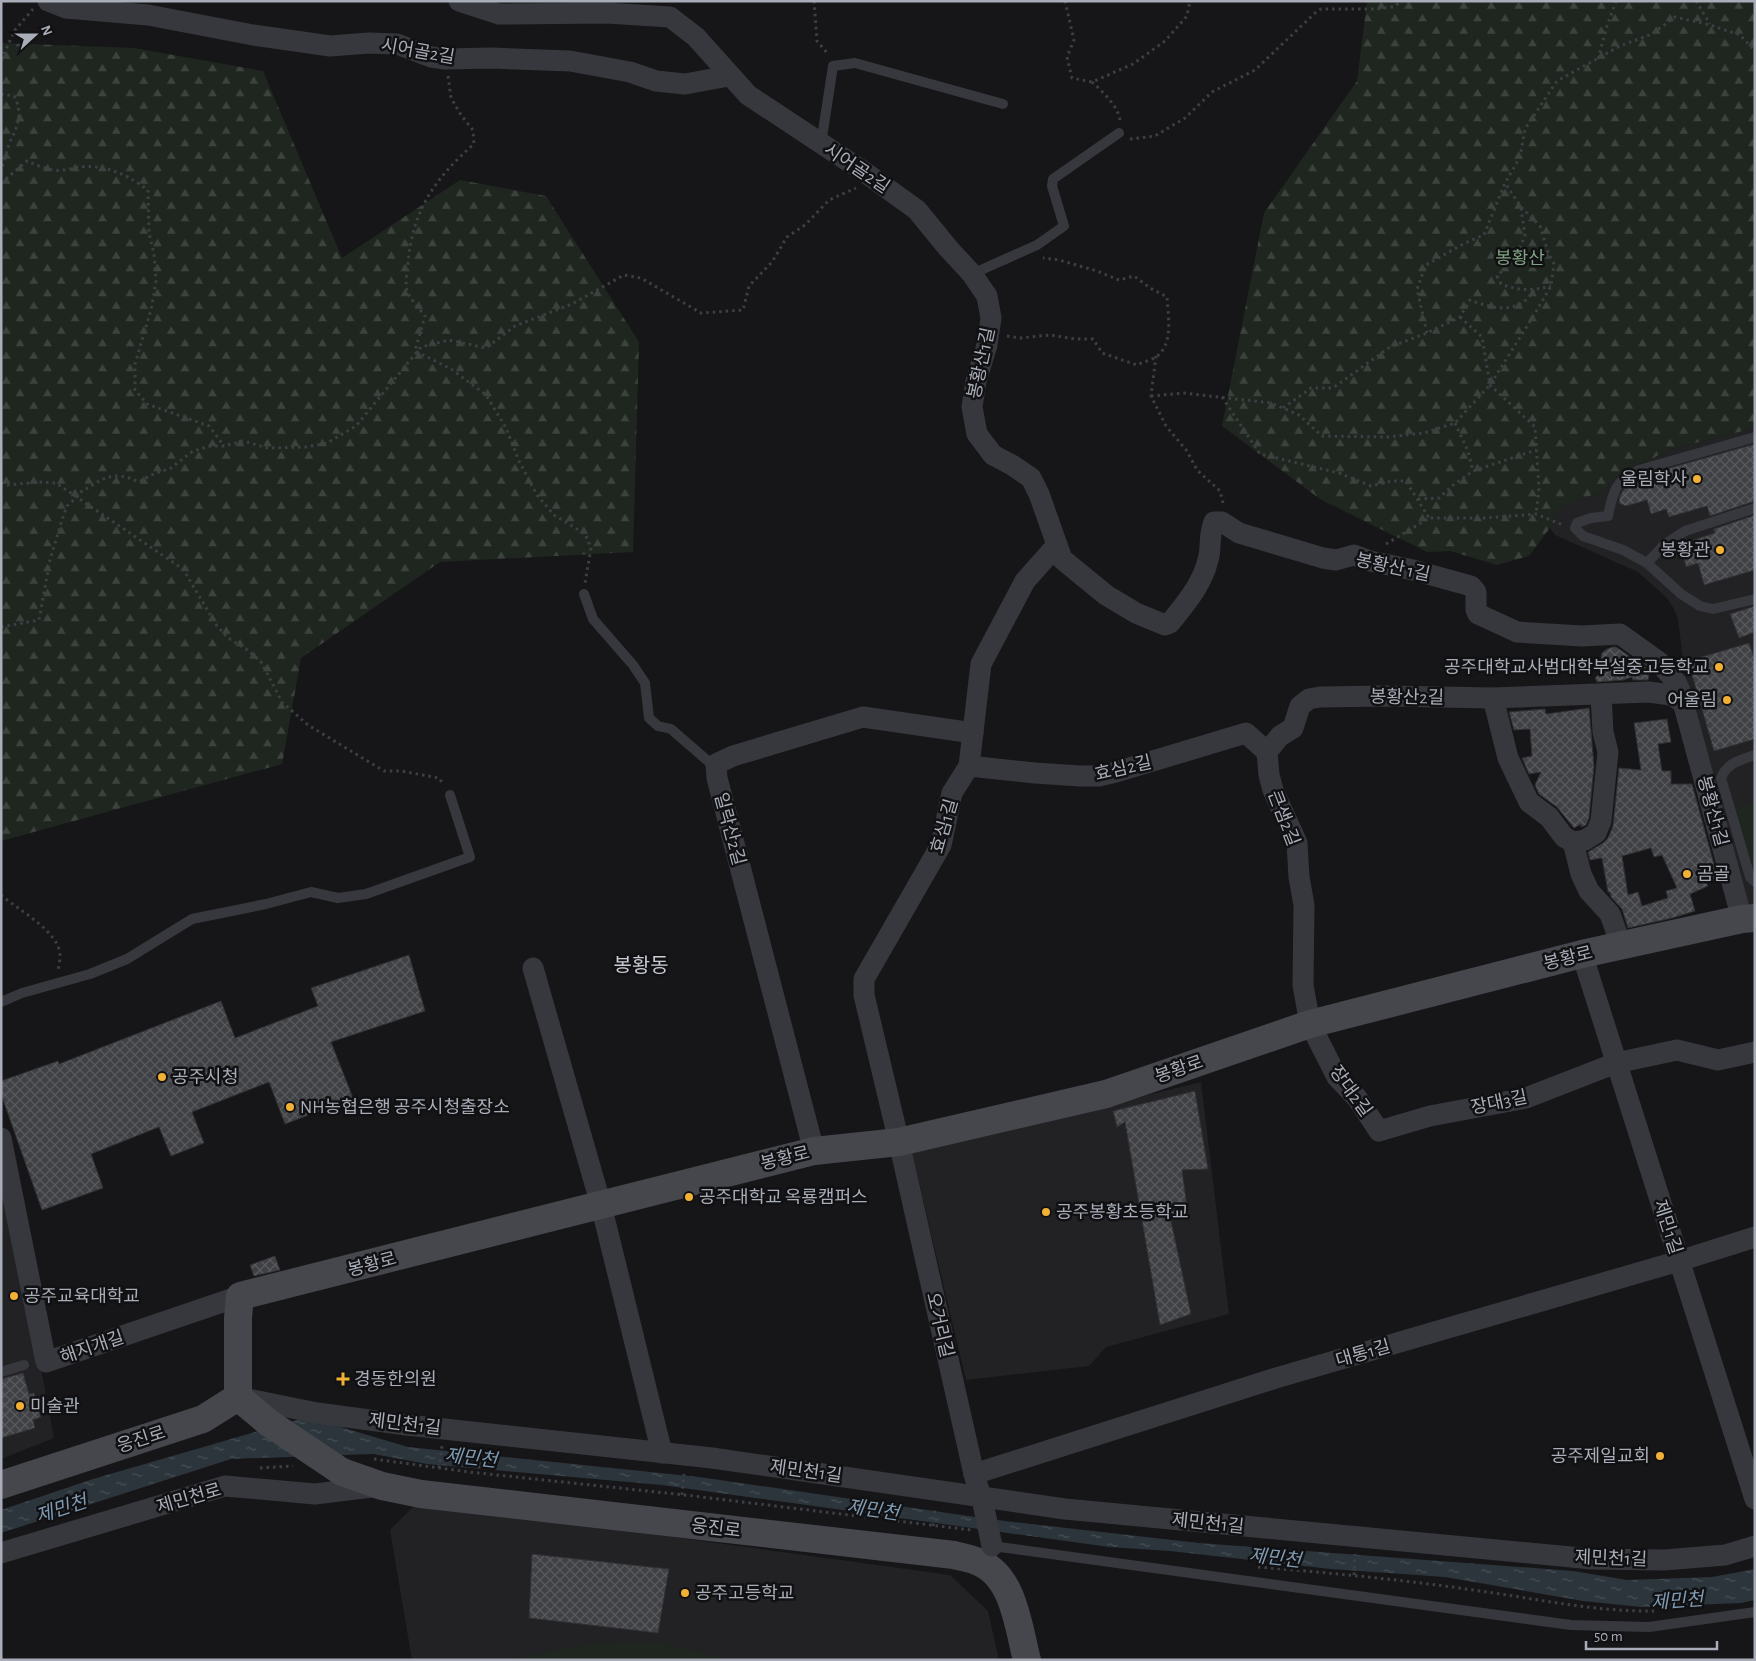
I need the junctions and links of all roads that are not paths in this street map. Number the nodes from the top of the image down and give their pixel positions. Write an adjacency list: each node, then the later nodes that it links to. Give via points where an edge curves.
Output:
1 (459, 1): 3 (street, 시어골2길, via 499,14 607,13 670,17 696,37)
2 (42, 4): 3 (street, 시어골2길, via 148,15 330,46 397,44 445,59 570,61 630,72 656,81 685,84)
3 (730, 76): 6 (street, 시어골2길, via 748,95)
4 (1003, 104): 6 (lane, via 855,64 832,66)
5 (1119, 133): 7 (lane, via 1054,179 1052,186 1064,226 1037,244)
6 (821, 144): 7 (street, 시어골2길, via 917,210)
7 (972, 274): 10 (street, 봉황산1길, via 987,296 991,318 972,407 977,434 993,455 1031,478)
8 (1755, 438): 11 (lane, via 1628,475 1613,491 1608,516 1577,523 1575,528 1582,536 1623,550)
9 (1755, 508): 11 (lane, via 1685,531 1664,545)
10 (1057, 545): 16 (street, 봉황산 1길, via 1062,559 1106,595 1136,614 1164,624 1170,624 1195,591 1208,562 1210,530 1214,522 1222,522 1254,538 1323,558 1336,560 1354,555 1414,570 1471,586 1476,592 1478,614 1518,632 1582,636 1620,634 1668,671); 17 (street, 효심1길, via 1024,581 980,664)
11 (1647, 563): 13 (lane, via 1681,594 1706,609)
12 (584, 594): 21 (lane, via 593,619 645,683 649,718 658,726 671,729)
13 (1755, 599)
14 (1601, 695): 15 (street, 봉황산2길); 16 (street, 봉황산2길, via 1649,692 1671,695); 23 (street, via 1603,732 1608,752 1601,821 1596,832 1585,840)
15 (1493, 698): 18 (street, 봉황산2길, via 1320,696 1300,706 1293,728 1280,736); 23 (street, via 1508,758 1529,802)
16 (1684, 703): 25 (street, 봉황산1길)
17 (973, 732): 20 (street, 효심1길); 21 (street, 일락산2길, via 863,717 733,756 716,764)
18 (1267, 752): 20 (street, 효심2길, via 1246,734 1099,776); 30 (street, 큰샘2길, via 1273,790 1297,843 1304,905 1303,985)
19 (1755, 755): 24 (lane, via 1729,765 1721,778 1750,877)
20 (969, 766): 35 (street, 효심1길, via 952,794 944,837 935,858 864,979 864,994)
21 (716, 768): 36 (street, 일락산2길)
22 (450, 795): 29 (lane, via 470,857 366,894 338,898 311,892 192,919 127,958 90,974 22,992)
23 (1573, 842): 26 (street, via 1581,874 1589,891 1610,914)
24 (1755, 882)
25 (1748, 918): 26 (main road, 봉황로)
26 (1621, 945): 27 (main road, 봉황로)
27 (1582, 954): 30 (main road, 봉황로); 32 (street, 제민1길)
28 (533, 968): 37 (street)
29 (1, 1002)
30 (1310, 1024): 33 (street, 장대2길, via 1337,1077 1357,1098); 35 (main road, 봉황로, via 1106,1094)
31 (1755, 1052): 32 (street, 장대3길, via 1718,1060 1677,1050)
32 (1616, 1063): 33 (street, 장대3길, via 1526,1098 1430,1116); 39 (street, 제민1길)
33 (1379, 1131)
34 (1, 1138): 40 (street, 해지개길, via 46,1362)
35 (899, 1142): 36 (main road, 봉황로); 45 (street, 오거리길)
36 (814, 1151): 37 (main road, 봉황로)
37 (601, 1205): 40 (main road, 봉황로); 44 (street)
38 (1755, 1237): 39 (street, 대통1길)
39 (1679, 1261): 45 (street, 대통1길, via 1276,1378); 48 (street, 제민1길)
40 (240, 1296): 43 (main road)
41 (24, 1365): 42 (lane)
42 (1, 1372)
43 (238, 1397): 44 (street, 제민천1길, via 316,1413); 46 (main road, 웅진로, via 203,1419); 47 (main road, 웅진로, bridge, via 269,1423 342,1472)
44 (662, 1453): 49 (street, 제민천1길, via 781,1467)
45 (974, 1474): 49 (street, 오거리길)
46 (1, 1486)
47 (382, 1486): 52 (street, 제민천로, via 315,1494 226,1486); 53 (main road, 웅진로, via 421,1494 954,1555 978,1561)
48 (1755, 1499)
49 (982, 1502): 50 (street, 오거리길, bridge); 51 (street, 제민천1길, via 1592,1559 1664,1560 1725,1555)
50 (992, 1546): 53 (street); 54 (lane, via 1571,1625 1648,1626)
51 (1755, 1546)
52 (1, 1553)
53 (995, 1573): 55 (main road, 웅진로, via 1008,1590)
54 (1755, 1612)
55 (1027, 1660)

